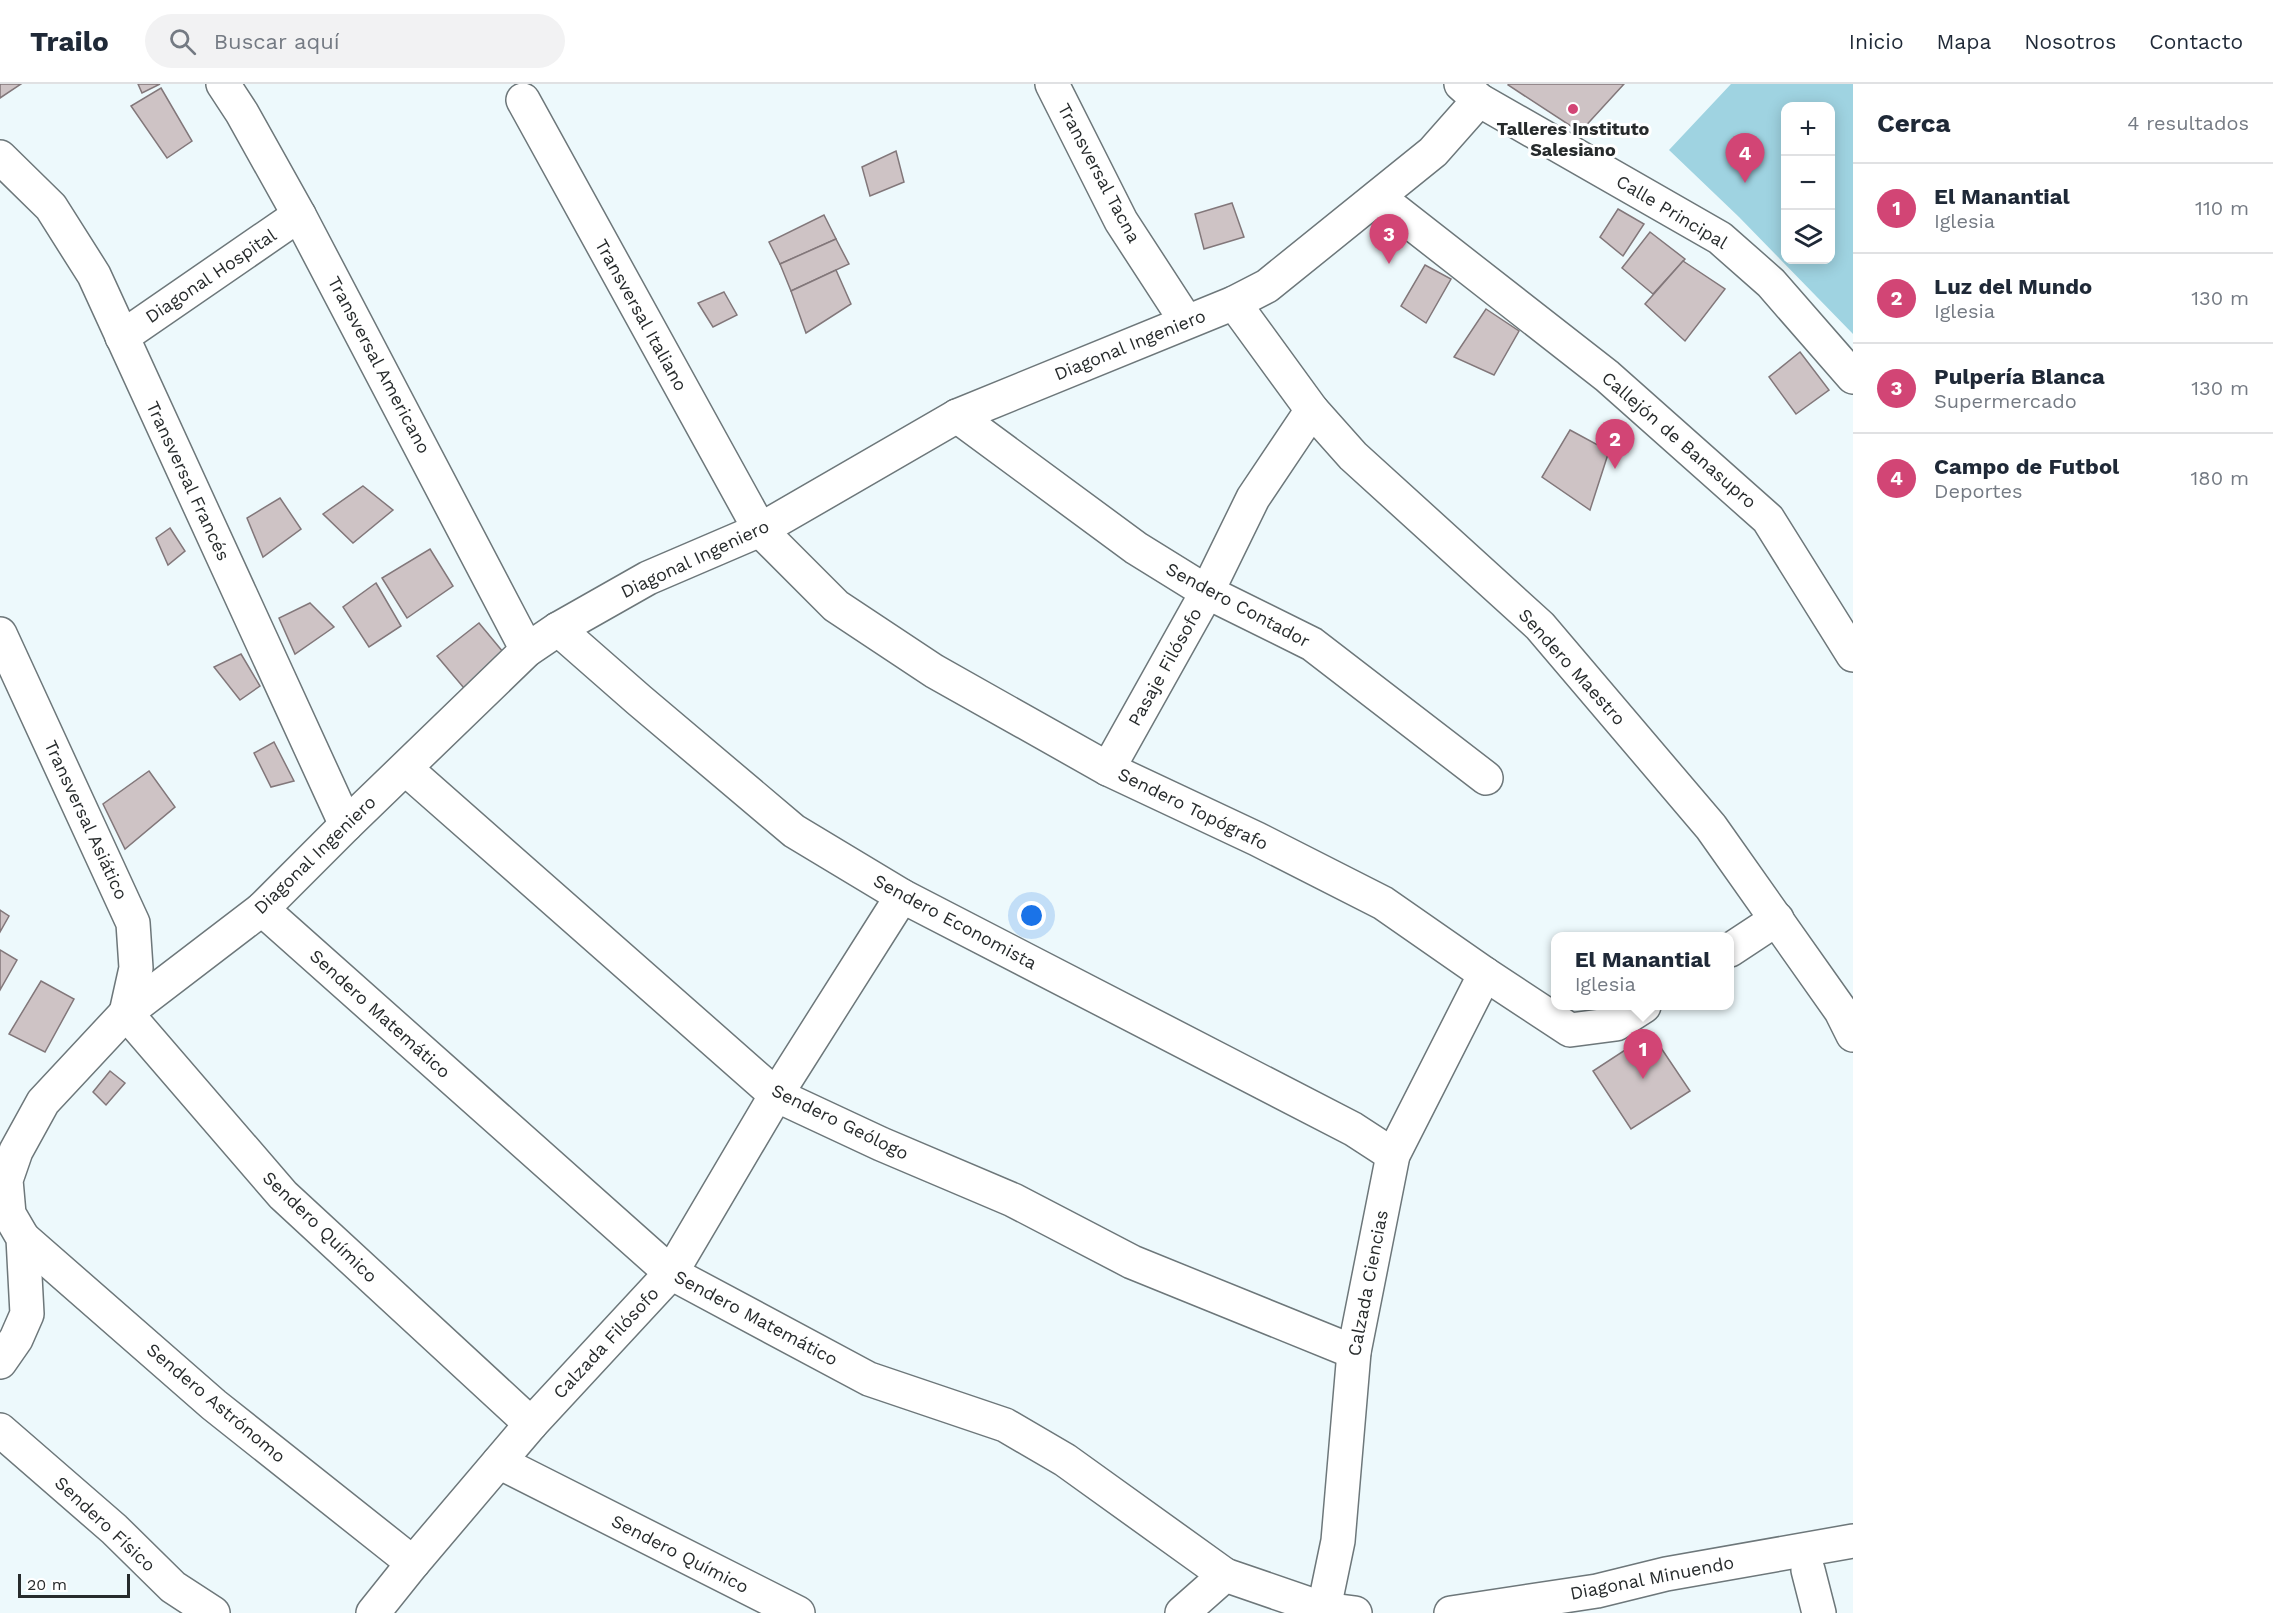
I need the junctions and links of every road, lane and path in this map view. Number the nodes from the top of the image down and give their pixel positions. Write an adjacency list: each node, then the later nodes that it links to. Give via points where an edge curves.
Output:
1 (223, 84): 7 (street, Transversal Americano)
2 (1052, 84): 9 (street, Transversal Tacna, via 1120,221)
3 (1470, 92): 6 (street, Diagonal Ingeniero, via 1433,152); 11 (street, Calle Principal, via 1720,238 1771,283)
4 (523, 100): 14 (street, Transversal Italiano)
5 (0, 157): 10 (street, Transversal Francés, via 51,207 94,276)
6 (1378, 197): 8 (street, Diagonal Ingeniero, via 1267,286); 19 (street, Callejón de Banasupro, via 1607,376 1767,519)
7 (299, 215): 10 (street, Diagonal Hospital); 18 (street, Transversal Americano)
8 (1234, 303): 9 (street, Diagonal Ingeniero); 12 (street, Sendero Maestro)
9 (1186, 321): 13 (street, Diagonal Ingeniero)
10 (122, 337): 23 (street, Transversal Francés)
11 (1853, 377)
12 (1312, 410): 15 (street, Pasaje Filósofo, via 1253,498); 26 (street, Sendero Maestro, via 1353,456 1540,626 1711,826)
13 (957, 416): 14 (street, Diagonal Ingeniero); 15 (street, Sendero Contador, via 1136,548)
14 (759, 530): 16 (street, Diagonal Ingeniero, via 648,578); 21 (street, Sendero Topógrafo, via 836,606 934,671)
15 (1207, 592): 21 (street, Pasaje Filósofo); 22 (street, Sendero Contador, via 1312,644)
16 (558, 629): 18 (street, Diagonal Ingeniero); 24 (street, Sendero Economista, via 794,831)
17 (0, 634): 30 (street, Transversal Asiático, via 134,923 136,968)
18 (527, 650): 20 (street, Diagonal Ingeniero)
19 (1853, 655)
20 (406, 768): 23 (street, Diagonal Ingeniero); 32 (street, Sendero Geólogo)
21 (1108, 769): 28 (street, Sendero Topógrafo, via 1383,903)
22 (1486, 778)
23 (346, 825): 25 (street, Diagonal Ingeniero)
24 (902, 896): 32 (street, Calzada Filósofo); 33 (street, Sendero Economista, via 1353,1129)
25 (262, 909): 30 (street, Diagonal Ingeniero); 35 (street, Sendero Matemático)
26 (1777, 919): 27 (street); 31 (street, Sendero Maestro)
27 (1734, 947)
28 (1485, 975): 29 (street, Sendero Topógrafo, via 1570,1030 1616,1024); 33 (street, Calzada Ciencias)
29 (1637, 1010)
30 (126, 1013): 34 (street, Diagonal Ingeniero, via 43,1102 16,1152 6,1180 9,1214); 38 (street, Sendero Químico, via 283,1195)
31 (1849, 1016)
32 (776, 1095): 35 (street, Calzada Filósofo); 36 (street, Sendero Geólogo, via 1013,1200 1132,1262)
33 (1394, 1155): 36 (street, Calzada Ciencias)
34 (23, 1238): 37 (street, Diagonal Ingeniero, via 27,1314 16,1340); 42 (street, Sendero Astrónomo, via 214,1405)
35 (671, 1273): 38 (street, Calzada Filósofo); 44 (street, Sendero Matemático, via 869,1379 1005,1425 1065,1460)
36 (1354, 1352): 45 (street, Calzada Ciencias)
37 (0, 1362)
38 (531, 1425): 40 (street, Calzada Filósofo)
39 (0, 1430): 46 (street, Sendero Físico, via 114,1528 173,1587)
40 (498, 1462): 42 (street, Calzada Filósofo); 48 (street, Sendero Químico)
41 (1853, 1541): 50 (street, Diagonal Minuendo, via 1666,1574 1597,1591)
42 (413, 1563): 47 (street, Calzada Filósofo)
43 (1808, 1570): 51 (street)
44 (1225, 1575): 45 (street, Sendero Matemático); 49 (street)
45 (1334, 1612)
46 (213, 1613)
47 (373, 1613)
48 (798, 1613)
49 (1182, 1613)
50 (1451, 1613)
51 (1820, 1613)

